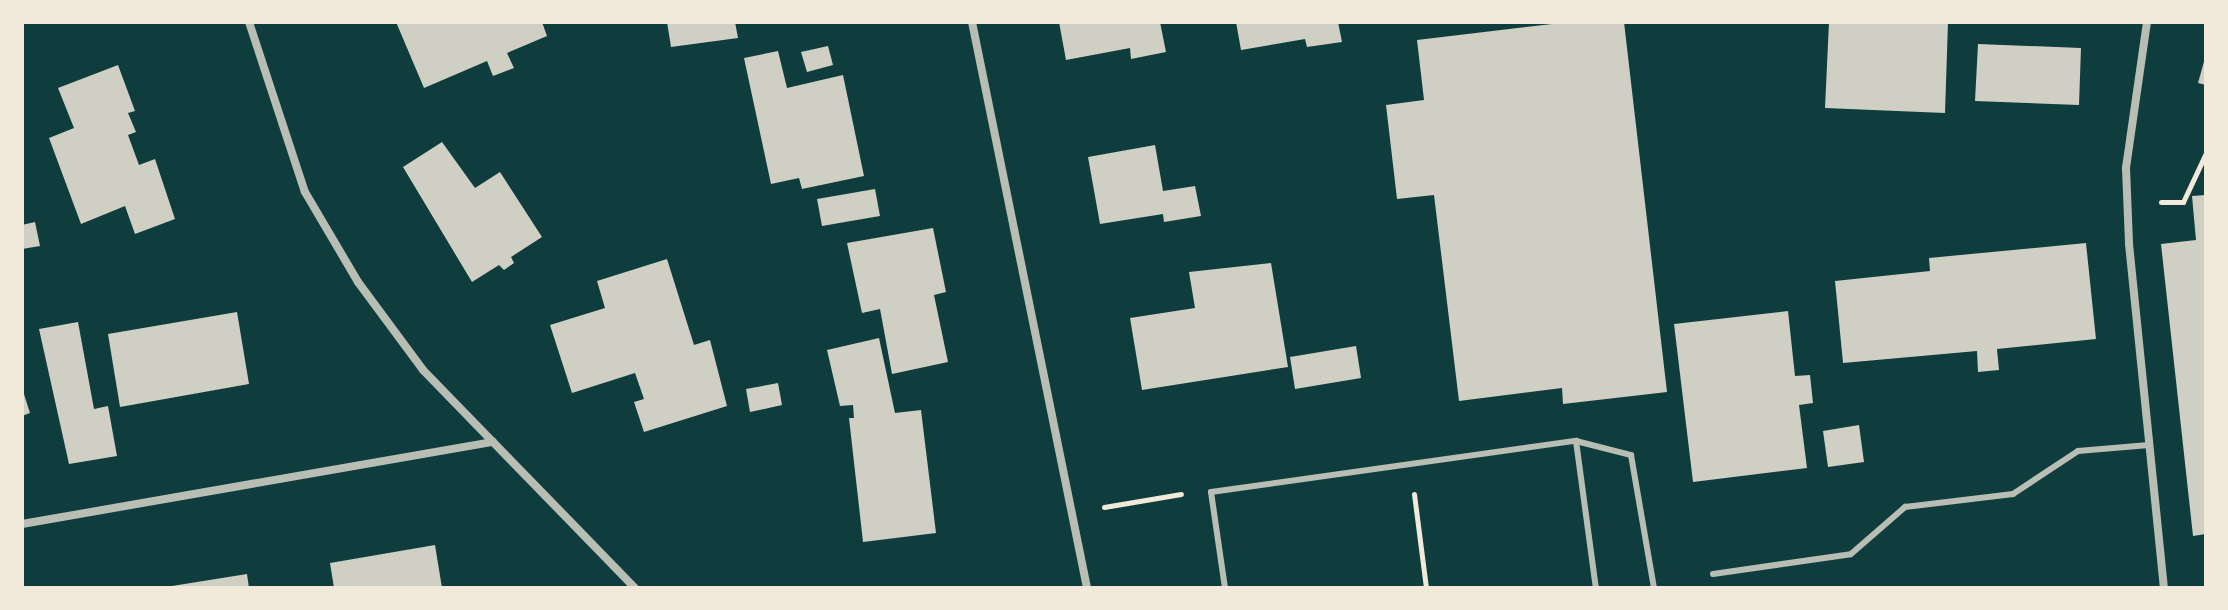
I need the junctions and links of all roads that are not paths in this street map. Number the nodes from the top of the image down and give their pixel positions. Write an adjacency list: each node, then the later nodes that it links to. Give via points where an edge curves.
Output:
1 (249, 22): 5 (street, via 305,192 358,282 405,345)
2 (972, 22): 10 (street)
3 (2147, 22): 6 (street, via 2126,168)
4 (1576, 441): 11 (lane, via 1211,492); 12 (lane); 13 (lane, via 1631,455)
5 (493, 442): 7 (street); 9 (street)
6 (2149, 445): 8 (lane, via 2078,451 2013,494 1905,507 1851,554); 14 (street)
7 (22, 524)
8 (1713, 574)
9 (635, 588)
10 (1087, 588)
11 (1225, 588)
12 (1596, 588)
13 (1654, 588)
14 (2164, 588)

